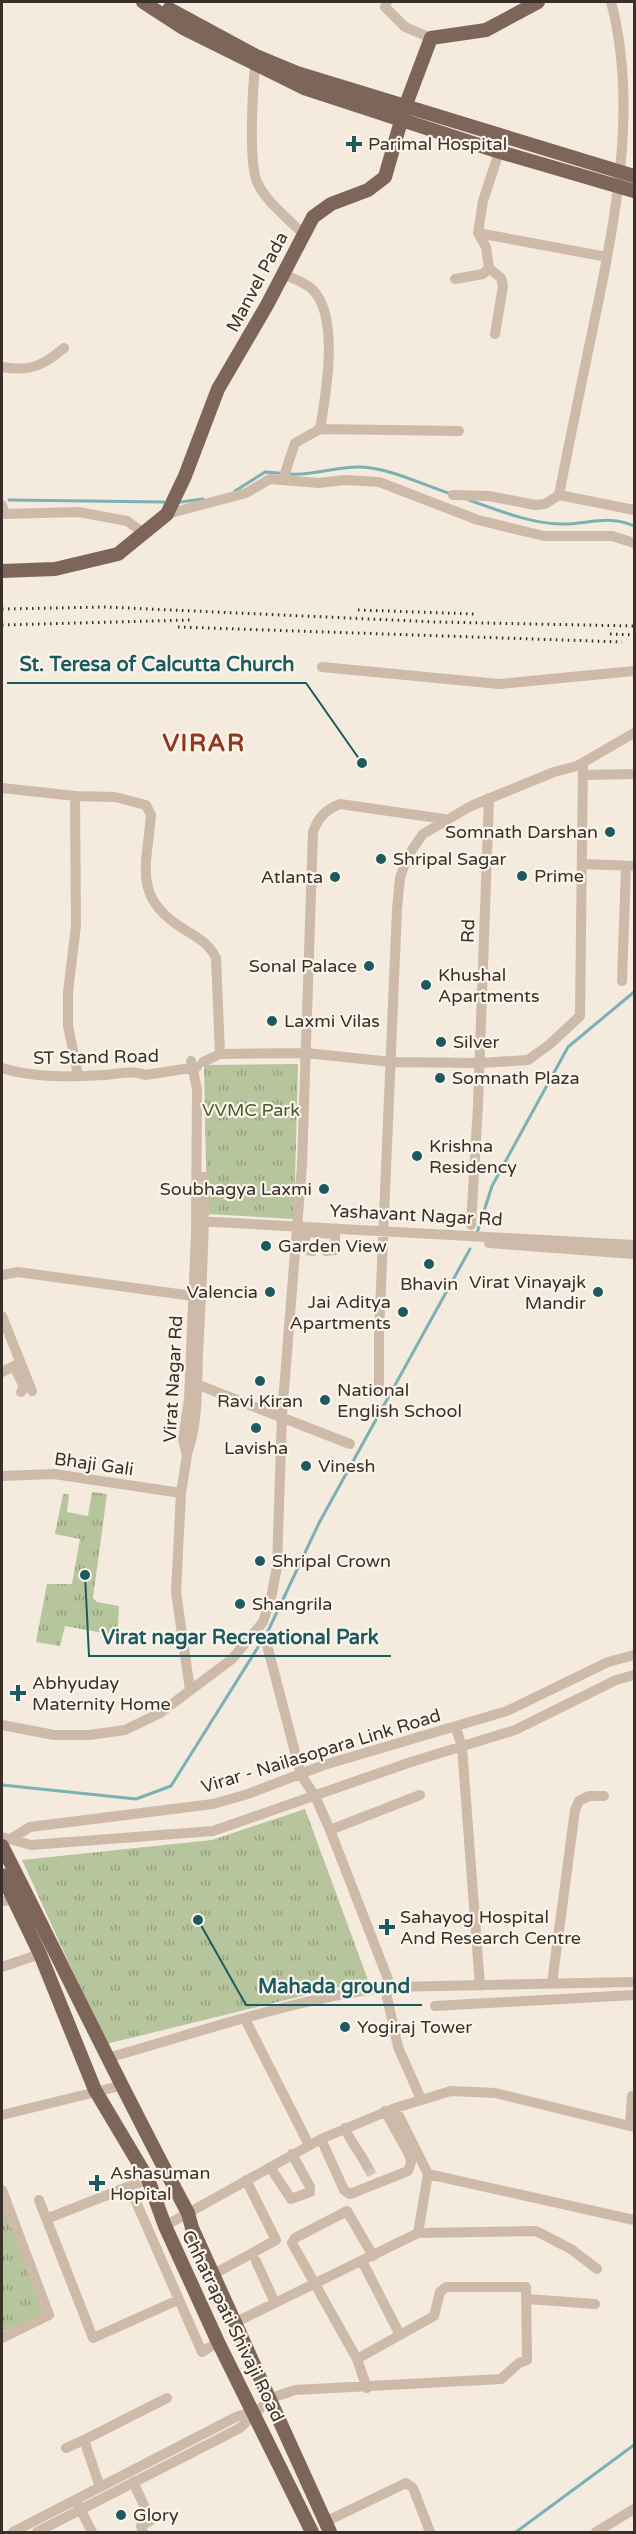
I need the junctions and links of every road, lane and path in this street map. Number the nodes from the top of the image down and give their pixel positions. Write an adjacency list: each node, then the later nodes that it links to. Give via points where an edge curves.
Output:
1 (143, 2): 7 (main road, via 183,28)
2 (157, 2): 7 (main road)
3 (387, 2): 6 (street, via 385,8 395,19)
4 (538, 2): 6 (main road, via 486,30)
5 (611, 2): 8 (street)
6 (431, 38): 9 (main road, Manvel Pada)
7 (256, 61): 9 (main road, via 304,88); 15 (street, via 256,181)
8 (633, 95): 12 (street)
9 (403, 113): 10 (main road); 11 (main road); 15 (main road, Manvel Pada, via 389,165 379,184 320,209)
10 (504, 137): 11 (street); 12 (main road)
11 (500, 152): 13 (main road); 14 (street, via 483,201)
12 (629, 174): 13 (street)
13 (628, 189): 16 (street)
14 (478, 233): 16 (street); 17 (street, via 486,247)
15 (303, 234): 18 (main road, Manvel Pada)
16 (607, 258): 27 (street)
17 (489, 268): 19 (street, via 483,274); 20 (street, via 501,278 503,286)
18 (283, 274): 23 (street, via 310,287 321,300 327,333 327,386); 30 (main road, Manvel Pada, via 218,389)
19 (455, 279)
20 (495, 334)
21 (64, 348): 22 (street, via 36,368)
22 (2, 367)
23 (320, 429): 24 (street); 25 (street, via 295,443)
24 (459, 431)
25 (283, 479): 30 (street, via 270,479 246,493); 32 (street, via 379,482 478,520 544,536 612,536)
26 (453, 495): 27 (street, via 489,496 535,505)
27 (559, 495): 28 (street)
28 (634, 510)
29 (3, 511): 31 (street, via 80,512 127,521)
30 (167, 514): 31 (main road, Manvel Pada)
31 (145, 534): 33 (main road, Manvel Pada, via 118,554 55,568)
32 (634, 543)
33 (2, 571)
34 (322, 667): 35 (street, via 499,684)
35 (634, 671)
36 (634, 733): 37 (street)
37 (583, 769): 38 (street); 41 (street); 43 (street)
38 (634, 774)
39 (2, 788): 40 (street)
40 (75, 796): 47 (street, via 132,799 146,805 151,816 146,885 149,898 175,924 212,949 216,958); 52 (street, via 76,926 68,1026)
41 (489, 798): 42 (street); 50 (street, Rd)
42 (444, 819): 46 (street, via 340,804 317,820 309,906); 48 (street, via 423,834 407,857 400,878)
43 (582, 864): 44 (street); 50 (street, via 580,1016 528,1060)
44 (630, 866): 45 (street)
45 (622, 981)
46 (306, 1053): 47 (street); 48 (street); 55 (street)
47 (220, 1054): 49 (street, ST Stand Road)
48 (392, 1062): 50 (street); 56 (street)
49 (197, 1063): 52 (street, ST Stand Road, via 139,1072); 53 (street, Virat Nagar Rd)
50 (480, 1063): 54 (street, Rd)
51 (2, 1068): 52 (street, ST Stand Road, via 22,1075)
52 (78, 1075)
53 (200, 1221): 55 (street, Yashavant Nagar Rd); 63 (street, Virat Nagar Rd); 67 (street)
54 (471, 1225)
55 (303, 1228): 56 (street, Yashavant Nagar Rd); 59 (street, via 304,1249); 60 (street, via 335,1234 335,1250); 70 (street)
56 (383, 1233): 57 (street, Yashavant Nagar Rd); 69 (street)
57 (469, 1238): 58 (street, Yashavant Nagar Rd, via 477,1235); 61 (street)
58 (634, 1245)
59 (313, 1251)
60 (326, 1251)
61 (634, 1254)
62 (2, 1275): 63 (street, via 18,1272)
63 (194, 1296): 67 (street, Virat Nagar Rd)
64 (2, 1316): 65 (street)
65 (17, 1364): 66 (street); 68 (street)
66 (2, 1372)
67 (193, 1382): 70 (street); 73 (street, Virat Nagar Rd, via 192,1441)
68 (26, 1391)
69 (379, 1393)
70 (282, 1415): 71 (street); 74 (street, via 277,1567)
71 (350, 1444)
72 (2, 1476): 73 (street, Bhaji Gali, via 54,1474)
73 (181, 1493): 77 (street, Virat Nagar Rd, via 176,1592)
74 (257, 1636): 77 (street); 81 (street, via 267,1645)
75 (634, 1655): 79 (street, Virar - Nailasopara Link Road, via 608,1662 507,1711)
76 (634, 1675): 80 (street, Virar - Nailasopara Link Road, via 616,1680 515,1731)
77 (190, 1690): 78 (street, via 160,1713 125,1730 54,1735)
78 (2, 1725)
79 (456, 1728): 80 (street); 81 (street, Virar - Nailasopara Link Road)
80 (462, 1747): 83 (street, Virar - Nailasopara Link Road); 93 (street)
81 (301, 1775): 83 (street); 86 (street, Virar - Nailasopara Link Road, via 213,1804 30,1827)
82 (420, 1795): 85 (street)
83 (315, 1796): 85 (street); 86 (street, Virar - Nailasopara Link Road, via 213,1831 31,1845)
84 (604, 1796): 92 (street, via 589,1796 579,1801 575,1810)
85 (330, 1830): 94 (street)
86 (5, 1841): 98 (main road)
87 (2, 1875): 88 (main road, Chhatrapati Shivaji Road)
88 (8, 1900): 89 (main road, Chhatrapati Shivaji Road)
89 (40, 1954): 90 (street); 100 (main road, Chhatrapati Shivaji Road)
90 (2, 1967)
91 (634, 1982): 92 (street)
92 (552, 1983): 93 (street)
93 (480, 1986): 94 (street)
94 (388, 1987): 97 (street); 102 (street, via 398,2047)
95 (634, 1995): 96 (street)
96 (435, 2006)
97 (245, 2019): 98 (street); 108 (street)
98 (107, 2058): 99 (main road)
99 (120, 2086): 100 (street); 119 (main road)
100 (96, 2090): 104 (street); 113 (main road, Chhatrapati Shivaji Road)
101 (634, 2096): 105 (street)
102 (421, 2099): 103 (street); 105 (street, via 451,2091 495,2093)
103 (389, 2111): 106 (street); 107 (street, via 411,2162 408,2171 354,2194 346,2193); 112 (street)
104 (2, 2115)
105 (632, 2126)
106 (346, 2130): 107 (street); 110 (street)
107 (323, 2142): 108 (street)
108 (309, 2145): 109 (street)
109 (292, 2154): 111 (street); 111 (street, via 310,2192 291,2199)
110 (367, 2166)
111 (270, 2167): 114 (street)
112 (428, 2174): 121 (street); 123 (street)
113 (148, 2179): 115 (street); 122 (main road, Chhatrapati Shivaji Road)
114 (246, 2180): 119 (street); 127 (street, via 276,2240)
115 (129, 2186): 120 (street); 129 (street)
116 (3, 2197): 135 (street, via 49,2315)
117 (39, 2200): 120 (street)
118 (355, 2211): 124 (street)
119 (188, 2213): 122 (street); 127 (main road)
120 (46, 2219): 129 (street, via 93,2338)
121 (634, 2220)
122 (165, 2226): 136 (main road, Chhatrapati Shivaji Road)
123 (418, 2234): 124 (street); 126 (street, via 536,2231 571,2249)
124 (371, 2257): 128 (street); 128 (street, via 350,2212 340,2212 293,2240); 134 (street)
125 (256, 2261): 131 (street)
126 (597, 2269)
127 (214, 2274): 133 (main road)
128 (314, 2284): 131 (street); 137 (street)
129 (178, 2300): 136 (street, via 202,2352)
130 (527, 2300): 132 (street); 134 (street, via 526,2288 446,2286 440,2292 434,2316); 138 (street, via 527,2360 501,2379)
131 (275, 2303): 133 (street)
132 (595, 2304)
133 (236, 2322): 140 (main road)
134 (400, 2335): 137 (street)
135 (2, 2338)
136 (218, 2342): 141 (main road, Chhatrapati Shivaji Road)
137 (357, 2359): 138 (street)
138 (368, 2388): 140 (street, via 295,2390)
139 (167, 2398): 142 (street)
140 (271, 2398): 141 (street); 148 (main road)
141 (254, 2411): 144 (street, via 240,2428); 145 (street); 153 (main road, Chhatrapati Shivaji Road)
142 (84, 2440): 143 (street); 145 (street)
143 (66, 2448)
144 (134, 2482): 146 (street); 152 (street, via 151,2520 141,2526)
145 (100, 2487): 146 (street)
146 (78, 2504): 149 (street); 150 (street); 151 (street)
147 (634, 2509): 155 (street)
148 (328, 2527): 154 (street, via 406,2483 413,2488)
149 (13, 2532)
150 (37, 2532)
151 (92, 2532)
152 (143, 2532)
153 (312, 2532)
154 (430, 2532)
155 (598, 2532)

